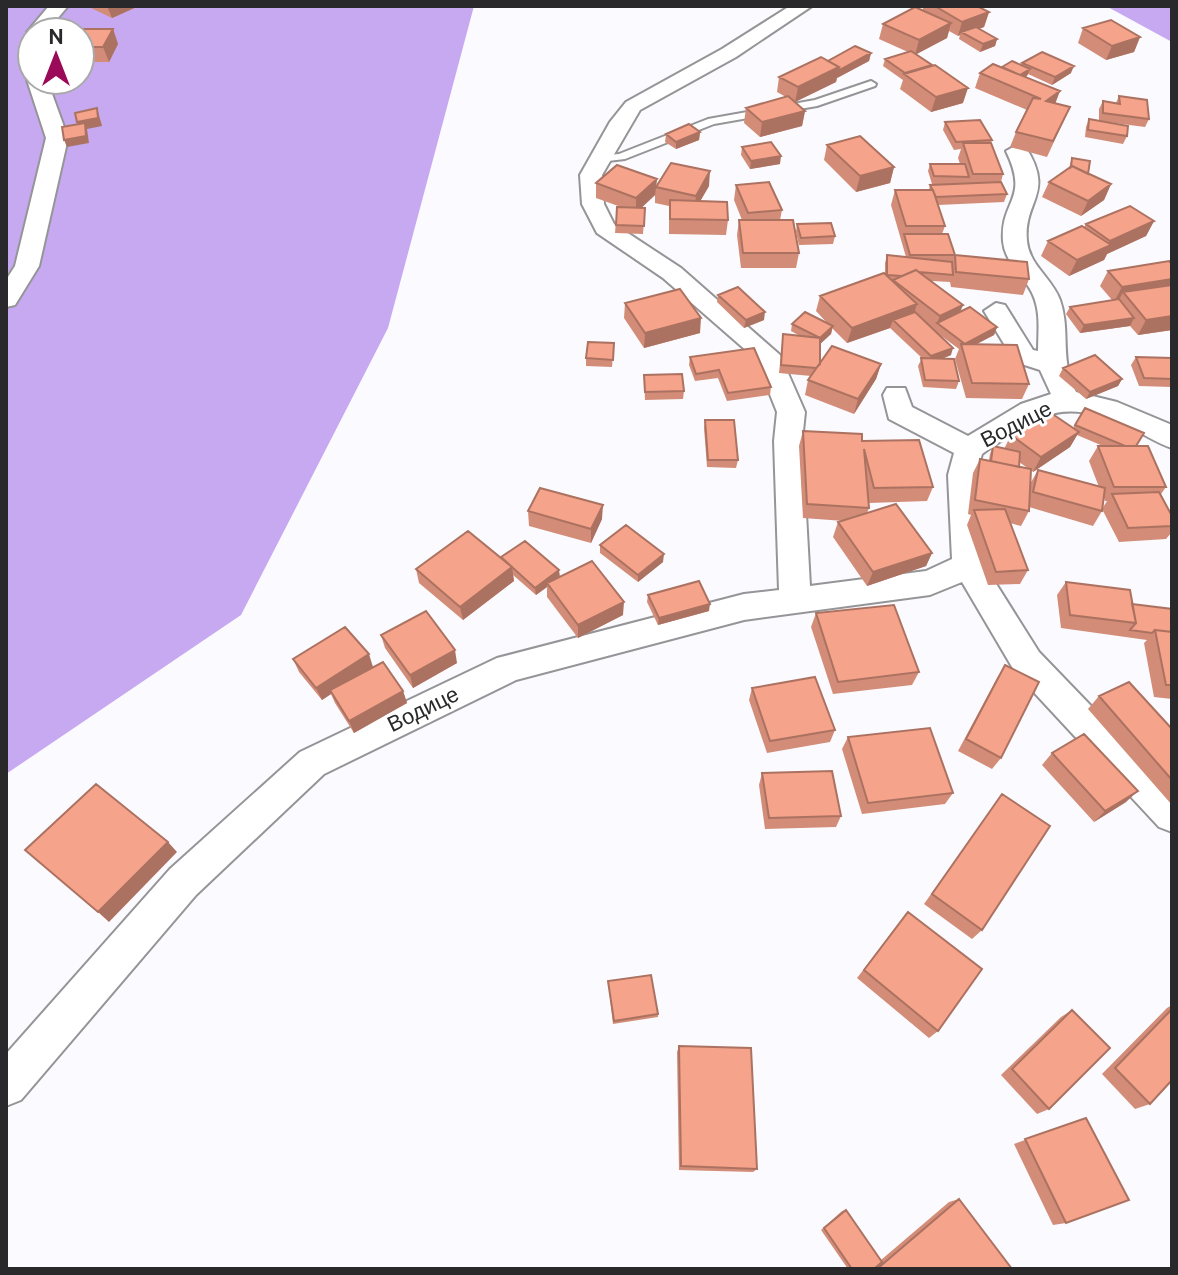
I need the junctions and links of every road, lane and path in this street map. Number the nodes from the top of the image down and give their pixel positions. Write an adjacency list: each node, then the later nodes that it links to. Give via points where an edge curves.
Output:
1 (803, 6): 5 (street, via 633,106)
2 (871, 84): 5 (lane, via 817,103 712,121 621,157)
3 (43, 96): 6 (street, via 57,138 27,266)
4 (1017, 151): 8 (street, via 1031,182 1015,244 1050,311)
5 (599, 159): 14 (street, via 591,175 593,204 605,228 672,273 745,335 767,355 779,381 791,412)
6 (6, 299)
7 (996, 311): 8 (street, via 1024,356)
8 (1052, 365): 10 (street)
9 (896, 395): 12 (street, via 899,412)
10 (1067, 399): 11 (street, Водице, via 1141,419); 12 (street, Водице)
11 (1172, 438)
12 (969, 449): 13 (street, Водице, via 962,475)
13 (968, 565): 14 (street, Водице, via 930,583); 15 (street, Водице, via 1027,662)
14 (793, 601): 16 (street, Водице, via 744,607 509,668 312,763 183,882)
15 (1172, 815)
16 (6, 1085)

